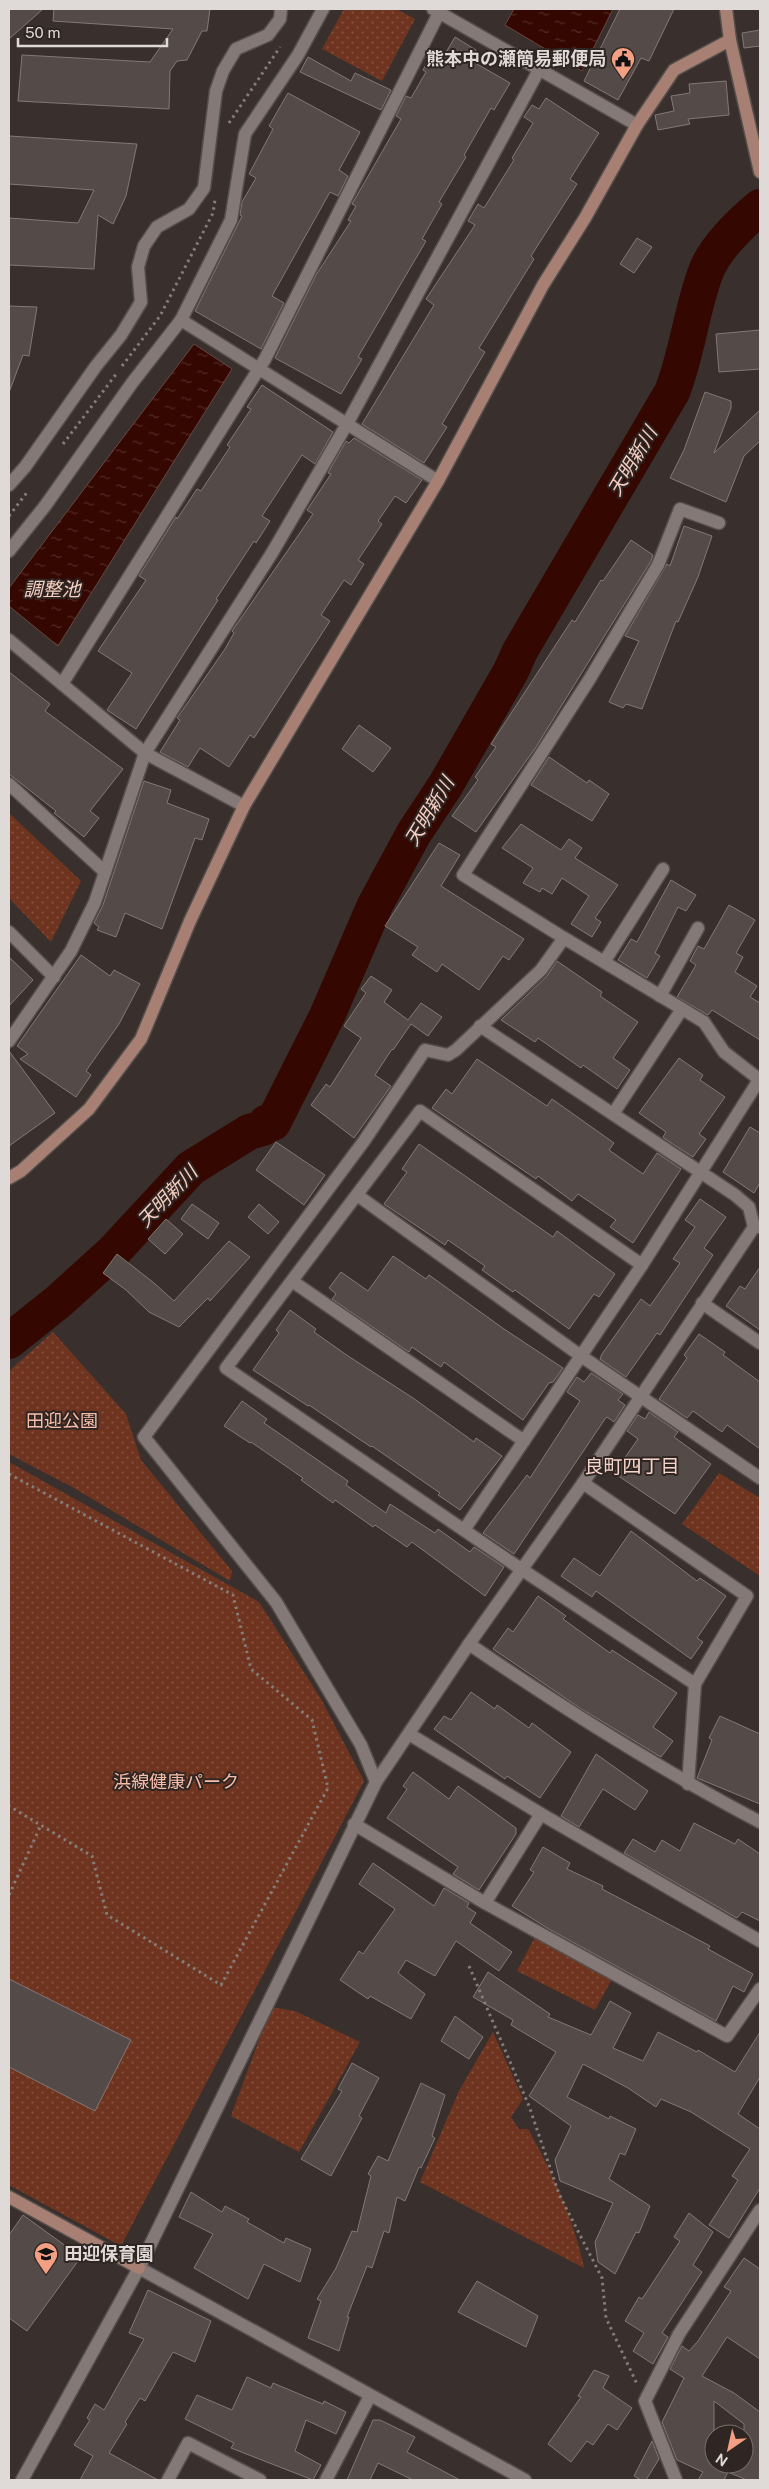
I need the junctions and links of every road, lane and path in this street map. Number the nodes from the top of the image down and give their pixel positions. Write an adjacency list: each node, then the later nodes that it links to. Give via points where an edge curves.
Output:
1 (281, 9): 17 (street, via 280,19 268,35 236,49 223,71 216,91 204,188 189,209 157,227 144,246 138,267 141,302 122,336 96,366)
2 (322, 9): 12 (street, via 298,55 245,134 231,220)
3 (726, 9): 5 (street)
4 (437, 10): 7 (street); 13 (street)
5 (730, 40): 8 (street, via 674,70); 10 (street)
6 (281, 45): 9 (path, via 230,121)
7 (539, 70): 8 (street); 14 (street)
8 (637, 125): 16 (street, via 543,286)
9 (228, 130)
10 (760, 172)
11 (216, 195): 15 (path, via 213,213 160,316)
12 (181, 320): 13 (street); 21 (street)
13 (260, 368): 14 (street); 23 (street)
14 (347, 424): 16 (street); 24 (street, via 272,553)
15 (61, 447)
16 (438, 481): 26 (street)
17 (9, 485)
18 (32, 485): 19 (path)
19 (9, 516)
20 (719, 523): 31 (street, via 680,509 653,573 589,680 464,875)
21 (9, 551)
22 (9, 640): 23 (street)
23 (62, 684): 24 (street)
24 (145, 753): 26 (street); 28 (street)
25 (9, 784): 28 (street)
26 (244, 806): 41 (street, via 140,1039 89,1109 21,1171)
27 (663, 869): 32 (street)
28 (105, 872): 33 (street, via 95,902 71,951)
29 (698, 928): 34 (street)
30 (9, 932): 33 (street)
31 (564, 938): 32 (street); 36 (street, via 541,970)
32 (604, 962): 34 (street)
33 (54, 976): 37 (street)
34 (660, 996): 35 (street)
35 (682, 1009): 38 (street, via 704,1022 724,1052); 39 (street)
36 (480, 1026): 39 (street); 59 (street, via 448,1054 425,1050 364,1141 144,1437 276,1602 361,1745)
37 (9, 1040)
38 (760, 1080): 40 (street)
39 (613, 1114): 40 (street)
40 (700, 1172): 43 (street, via 749,1206); 44 (street)
41 (9, 1178)
42 (357, 1195): 44 (street, via 420,1111); 45 (street); 48 (street)
43 (757, 1227): 46 (street)
44 (642, 1265): 48 (street)
45 (292, 1281): 50 (street); 54 (street, via 226,1368)
46 (702, 1303): 47 (street); 49 (street)
47 (760, 1343)
48 (581, 1356): 49 (street); 50 (street)
49 (639, 1396): 52 (street); 53 (street)
50 (524, 1441): 54 (street)
51 (9, 1474): 65 (path, via 233,1595 251,1669 312,1720 328,1788 221,1985 107,1915 92,1856)
52 (760, 1478)
53 (582, 1483): 55 (street); 57 (street, via 747,1596)
54 (464, 1530): 55 (street)
55 (521, 1569): 56 (street); 57 (street)
56 (469, 1644): 58 (street); 60 (street)
57 (695, 1684): 60 (street)
58 (409, 1734): 59 (street); 62 (street)
59 (376, 1782): 64 (street)
60 (688, 1784): 63 (street)
61 (9, 1806): 65 (path)
62 (541, 1814): 67 (street); 68 (street)
63 (760, 1822)
64 (354, 1824): 67 (street); 73 (street)
65 (41, 1825): 66 (path)
66 (9, 1895)
67 (485, 1903): 70 (street, via 727,2036)
68 (760, 1941)
69 (469, 1966): 75 (path, via 529,2106 559,2194 602,2278 606,2318)
70 (760, 1989)
71 (9, 2197): 73 (street)
72 (760, 2210): 75 (street, via 680,2334)
73 (139, 2268): 74 (street); 76 (street)
74 (370, 2396): 79 (street); 80 (street)
75 (644, 2401): 81 (street)
76 (22, 2480)
77 (168, 2480): 78 (street, via 188,2443)
78 (260, 2480)
79 (326, 2480)
80 (525, 2480)
81 (676, 2480)

